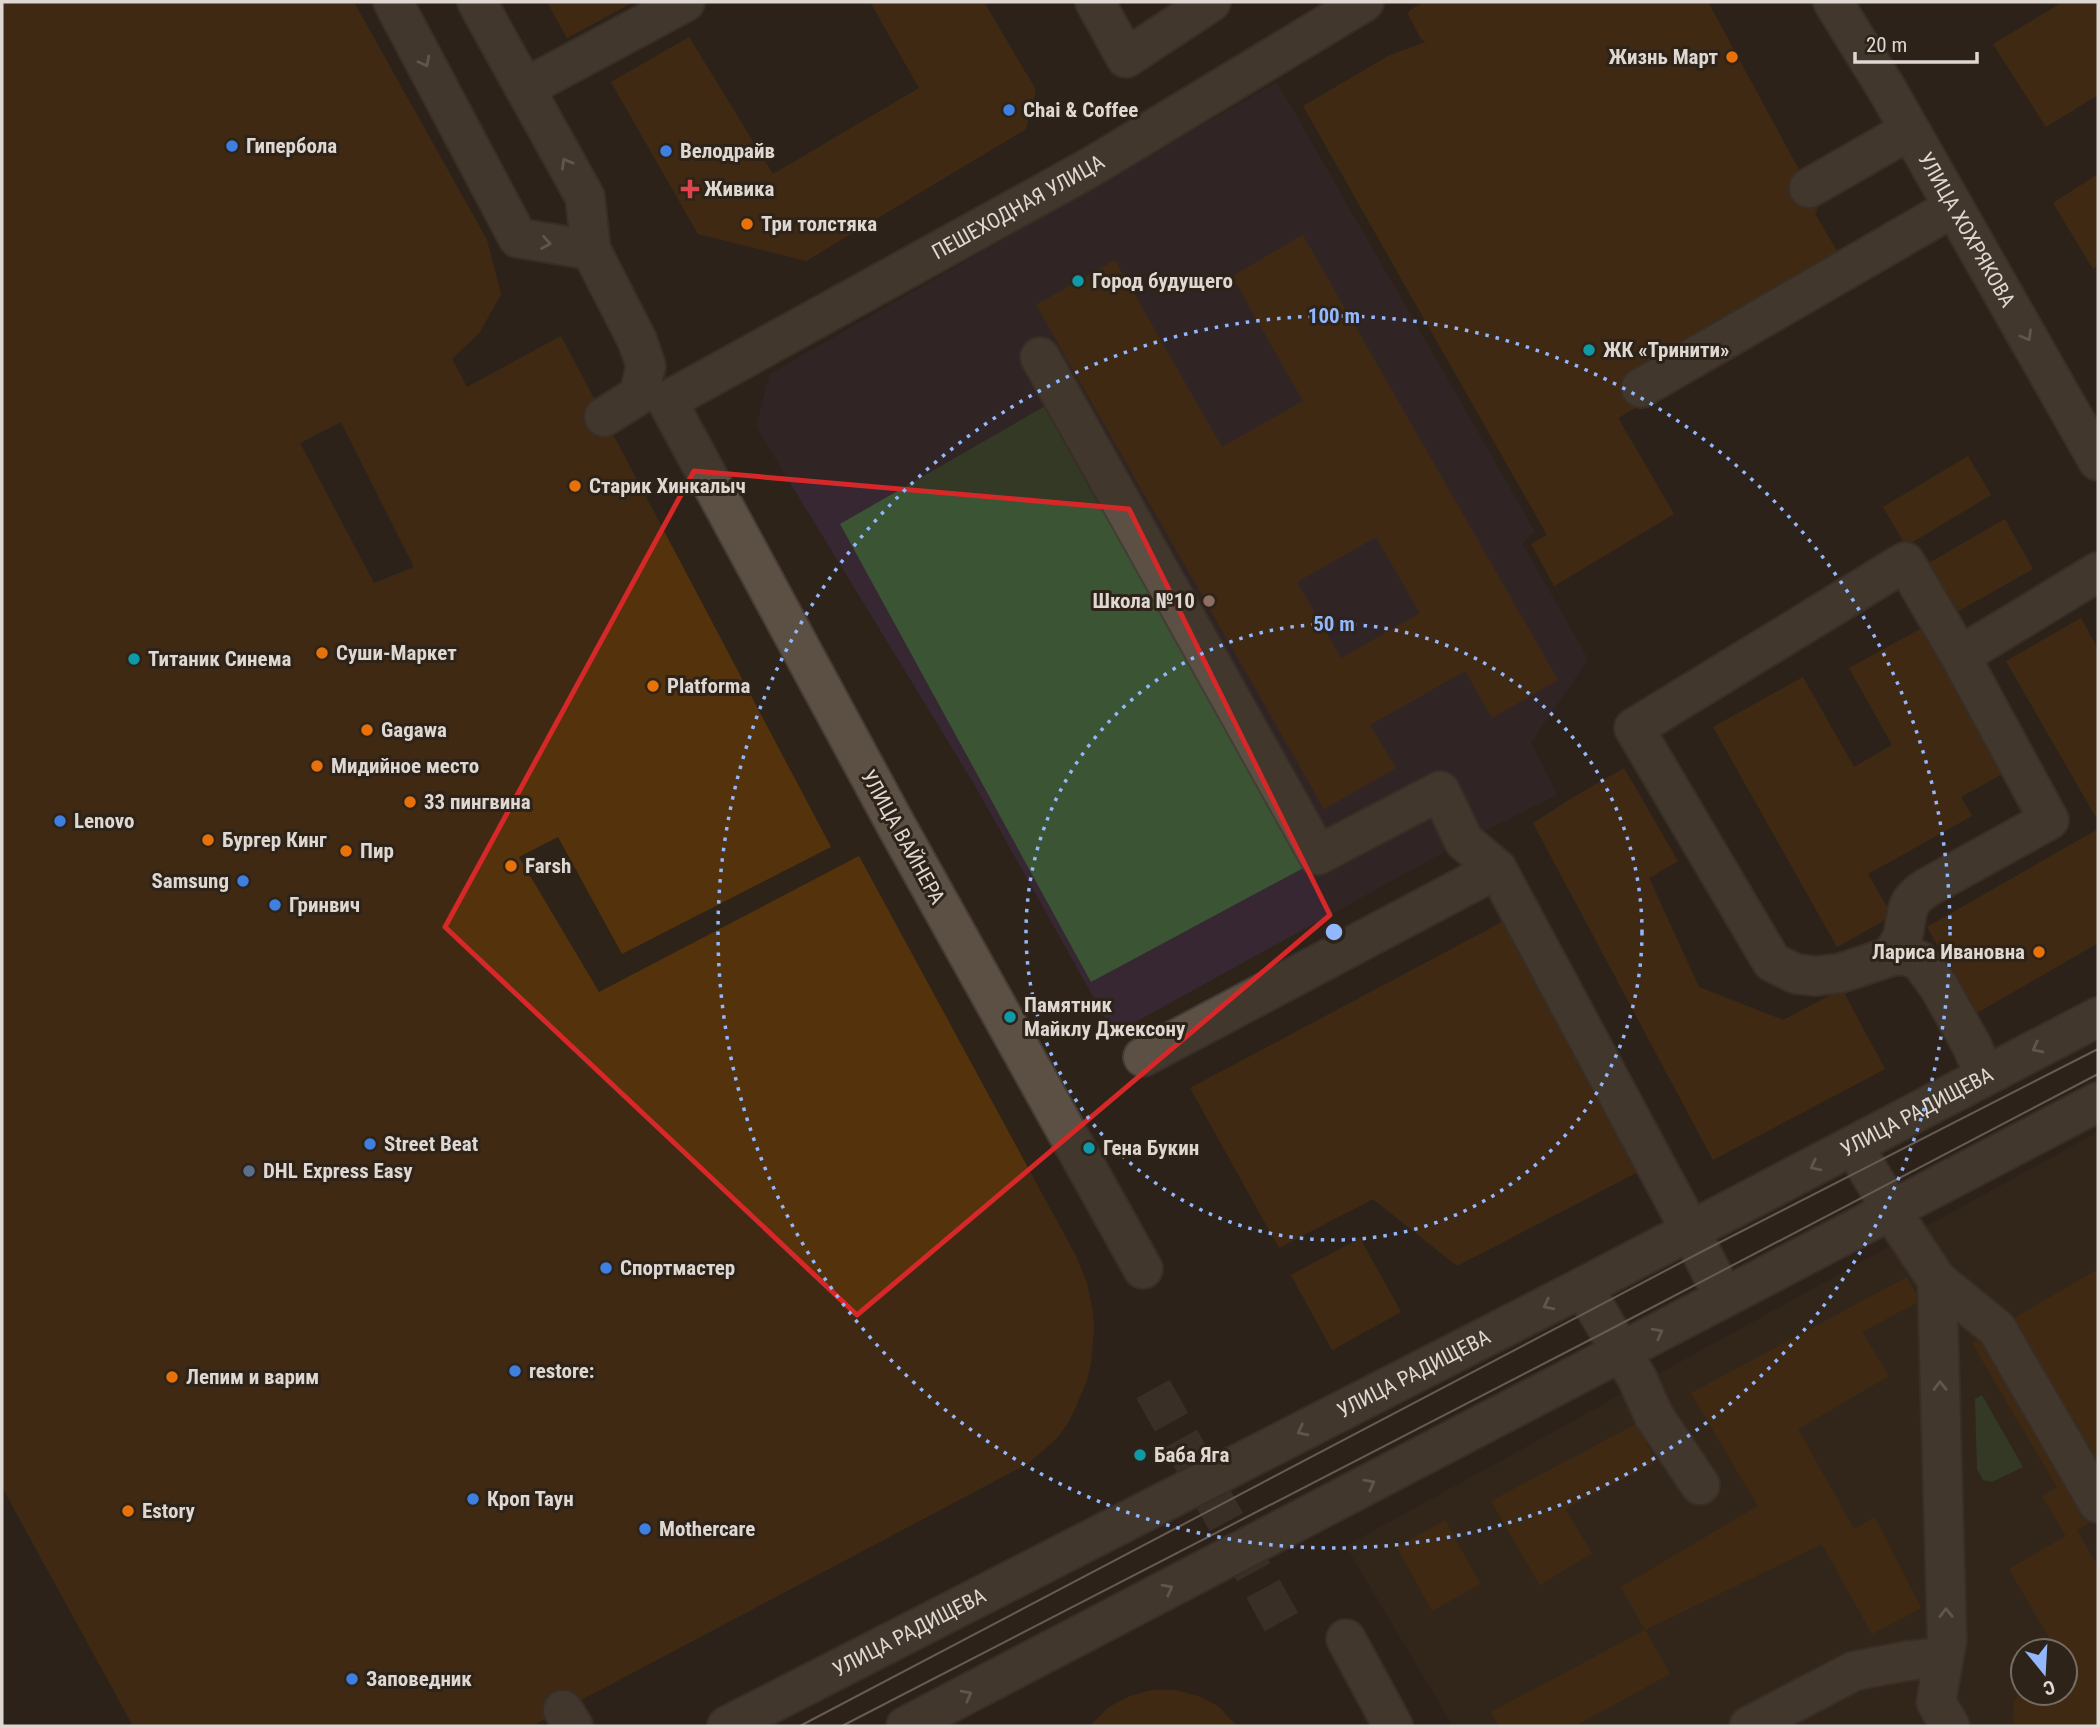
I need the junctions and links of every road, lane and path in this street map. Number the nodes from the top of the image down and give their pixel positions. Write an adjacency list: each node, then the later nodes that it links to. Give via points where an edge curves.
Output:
1 (393, 2): 14 (street, one-way to 14, via 518,238)
2 (450, 2): 11 (street)
3 (477, 2): 9 (street)
4 (685, 2): 9 (street)
5 (1095, 2): 6 (street, via 1126,58)
6 (1211, 2)
7 (1364, 2): 17 (street, ПЕШЕХОДНАЯ УЛИЦА, via 1090,167)
8 (1833, 2): 10 (street, УЛИЦА ХОХРЯКОВА)
9 (525, 88): 14 (street, one-way to 9, via 585,198)
10 (1910, 130): 12 (street); 13 (street, УЛИЦА ХОХРЯКОВА)
11 (539, 167)
12 (1809, 188)
13 (1954, 207): 16 (street); 19 (street, УЛИЦА ХОХРЯКОВА, one-way to 19)
14 (591, 250): 18 (street, via 646,366 639,395)
15 (1040, 357): 22 (street, via 1318,855 1440,791 1464,841)
16 (1641, 388)
17 (667, 401): 31 (street, УЛИЦА ВАЙНЕРА)
18 (604, 417)
19 (2098, 461)
20 (2098, 572): 21 (street)
21 (1960, 656): 23 (street, via 2049,820 1915,896); 23 (street, via 1905,562 1634,728 1772,962 1796,974 1816,976)
22 (1497, 869): 25 (street); 30 (street)
23 (1890, 957): 26 (street, via 1920,961 1972,1046)
24 (2098, 1017): 26 (street, УЛИЦА РАДИЩЕВА, one-way to 26)
25 (1143, 1057)
26 (1984, 1075): 28 (street, УЛИЦА РАДИЩЕВА)
27 (2098, 1102): 29 (street)
28 (1854, 1146): 29 (street); 30 (street, УЛИЦА РАДИЩЕВА, one-way to 30)
29 (1892, 1210): 32 (street); 34 (street)
30 (1689, 1230): 33 (street, УЛИЦА РАДИЩЕВА); 34 (street)
31 (1143, 1269)
32 (1937, 1280): 37 (street, via 1997,1329); 39 (street, one-way to 32)
33 (1583, 1287): 35 (street); 40 (street, УЛИЦА РАДИЩЕВА, one-way to 40)
34 (1724, 1297): 35 (street, one-way to 34)
35 (1622, 1352): 36 (street, via 1654,1416); 41 (street, one-way to 35)
36 (1700, 1485)
37 (2098, 1503)
38 (1346, 1639): 42 (street)
39 (1944, 1657): 43 (street, via 1854,1671); 44 (street, via 1936,1702)
40 (738, 1724)
41 (906, 1726)
42 (1393, 1726)
43 (1749, 1726)
44 (1950, 1726)

